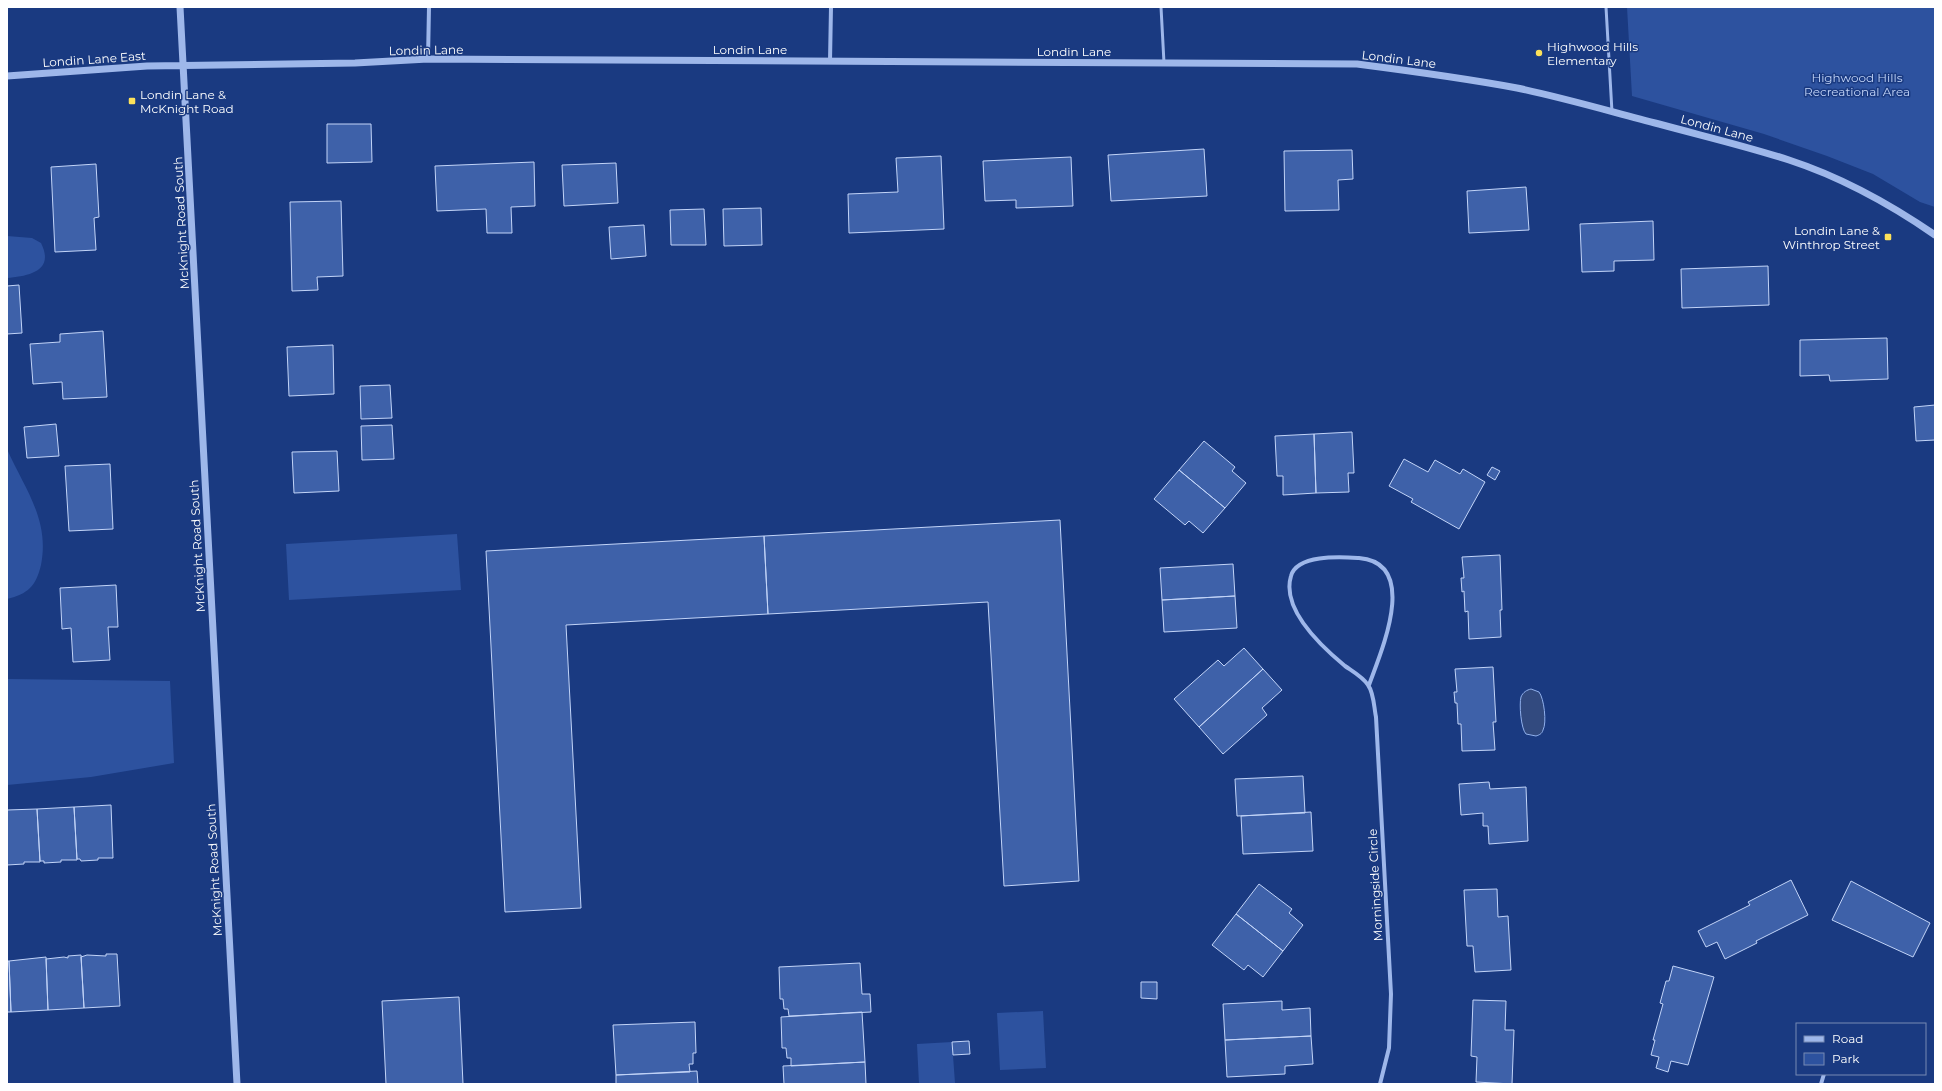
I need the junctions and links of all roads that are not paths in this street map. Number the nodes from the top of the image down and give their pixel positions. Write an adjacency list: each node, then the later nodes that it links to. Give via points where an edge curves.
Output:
1 (180, 7): 9 (street, McKnight Road South)
2 (429, 7): 6 (street)
3 (831, 7): 7 (street)
4 (1161, 7): 8 (lane)
5 (1606, 7): 11 (lane)
6 (428, 59): 7 (street, Londin Lane); 9 (street, Londin Lane)
7 (830, 61): 8 (street, Londin Lane)
8 (1164, 63): 11 (street, Londin Lane, via 1357,64 1517,88)
9 (183, 66): 10 (street, Londin Lane East); 14 (street, McKnight Road South)
10 (7, 76)
11 (1612, 112): 12 (street, Londin Lane, via 1790,160 1852,186 1901,211)
12 (1935, 235)
13 (1369, 685): 13 (street, Morningside Circle, via 1392,616 1393,597 1388,577 1381,566 1364,559 1315,559 1303,562 1295,568 1290,581 1294,608 1324,647); 15 (street, Morningside Circle, via 1378,732 1391,994 1389,1048)
14 (237, 1084)
15 (1380, 1084)

